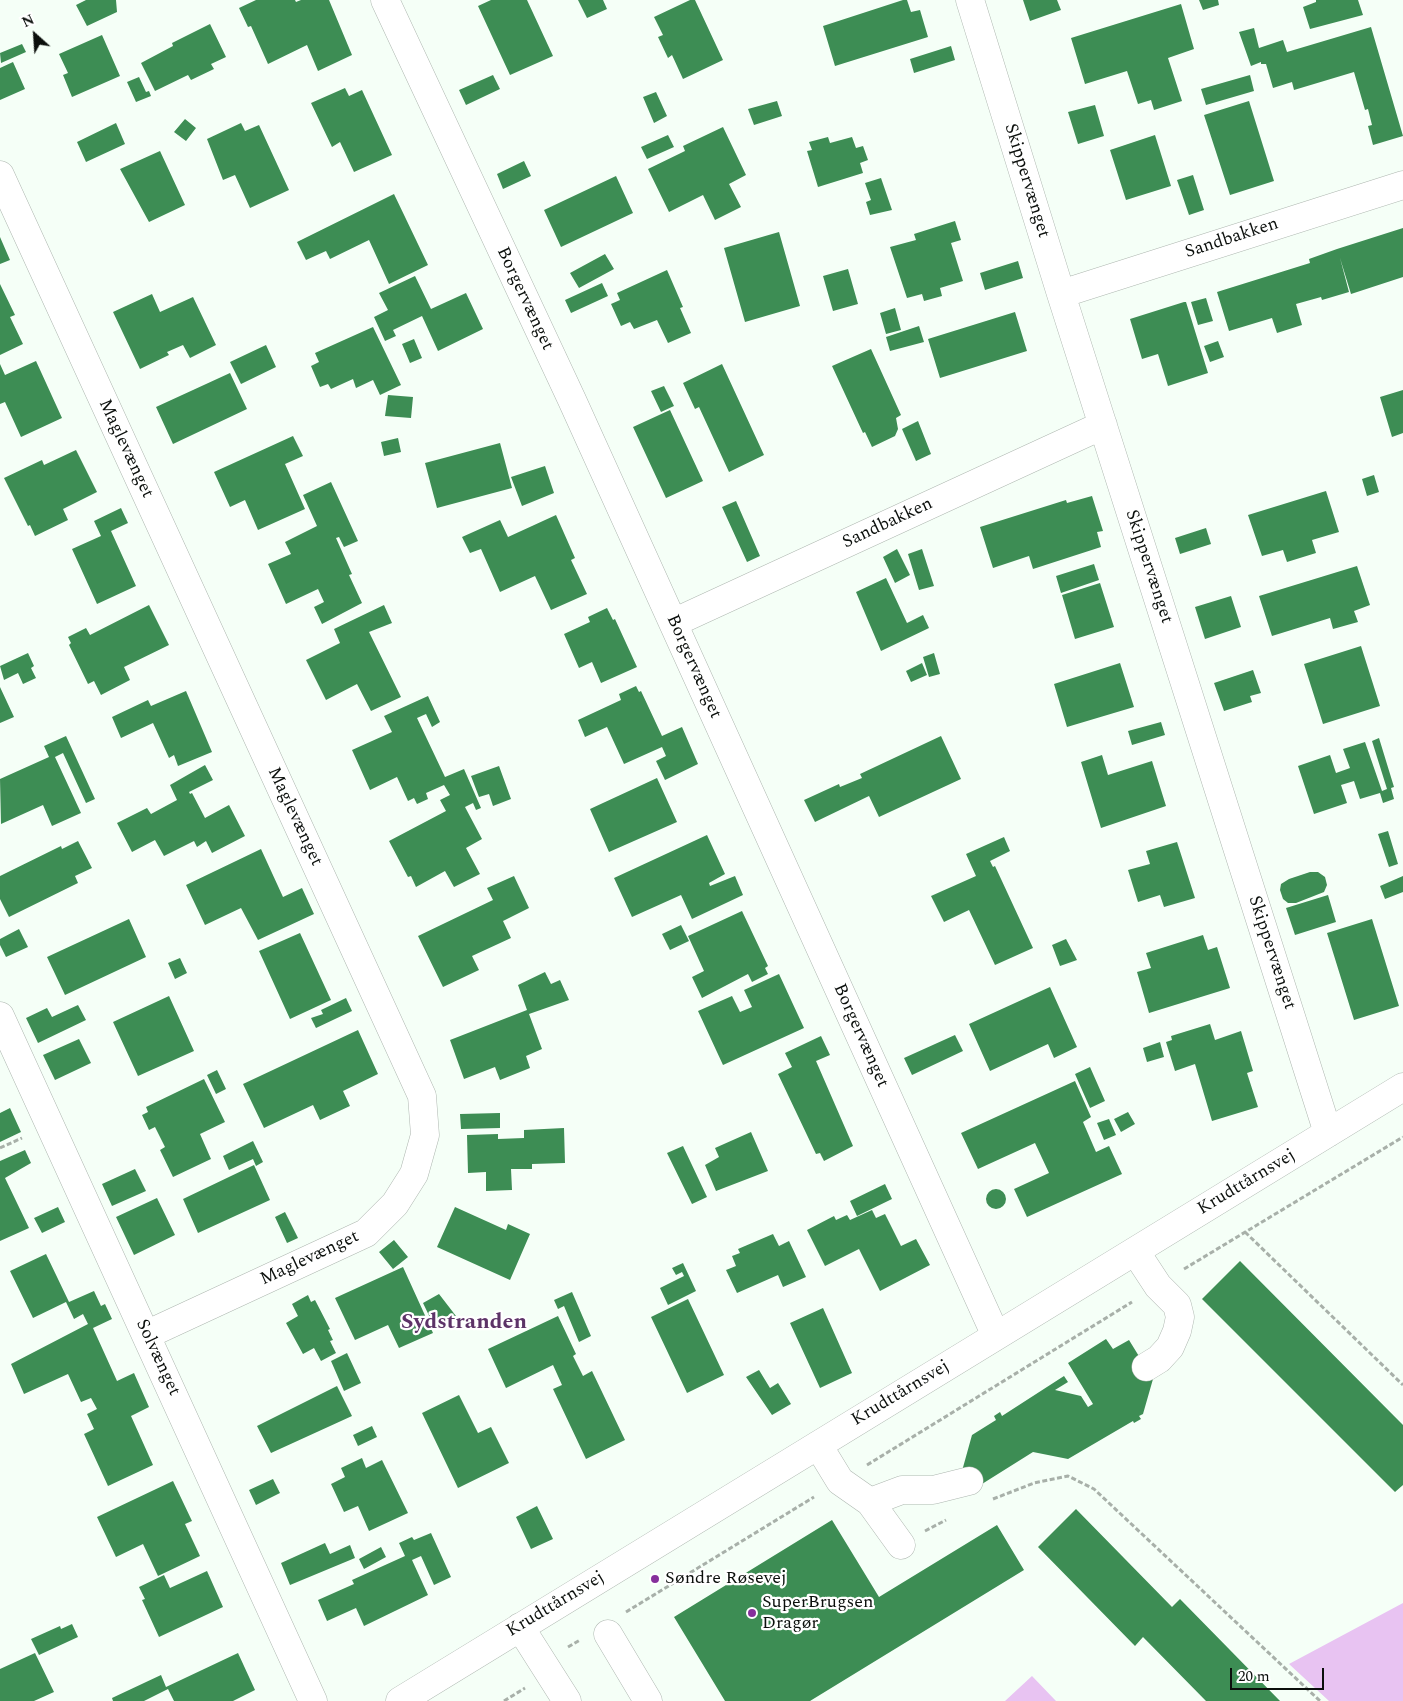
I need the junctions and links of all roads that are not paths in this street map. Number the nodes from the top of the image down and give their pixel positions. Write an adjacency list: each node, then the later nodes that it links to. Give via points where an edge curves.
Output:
1 (385, 0): 7 (street, Borgervænget)
2 (970, 0): 5 (street, Skippervænget)
3 (0, 176): 12 (street, Maglevænget, via 422,1096 425,1135 414,1174 395,1204 366,1233)
4 (1403, 185): 5 (street, Sandbakken)
5 (1061, 294): 6 (street, Skippervænget)
6 (1103, 425): 7 (street, Sandbakken); 10 (street, Skippervænget)
7 (673, 623): 13 (street, Borgervænget)
8 (0, 1016): 12 (street, Solvænget)
9 (1403, 1087): 10 (street, Krudttårnsvej)
10 (1328, 1133): 11 (street, Krudttårnsvej)
11 (1135, 1251): 13 (street, Krudttårnsvej); 14 (street, via 1158,1286 1177,1305 1179,1324 1170,1347)
12 (146, 1336): 21 (street, Solvænget)
13 (996, 1336): 15 (street, Krudttårnsvej)
14 (1146, 1367)
15 (818, 1445): 17 (street, via 840,1481); 19 (street, Krudttårnsvej)
16 (969, 1480): 17 (street, via 933,1490 902,1490)
17 (870, 1502): 18 (street)
18 (900, 1544)
19 (520, 1627): 22 (street, Krudttårnsvej); 23 (street)
20 (595, 1636): 24 (street)
21 (313, 1701)
22 (400, 1701)
23 (567, 1701)
24 (648, 1701)

